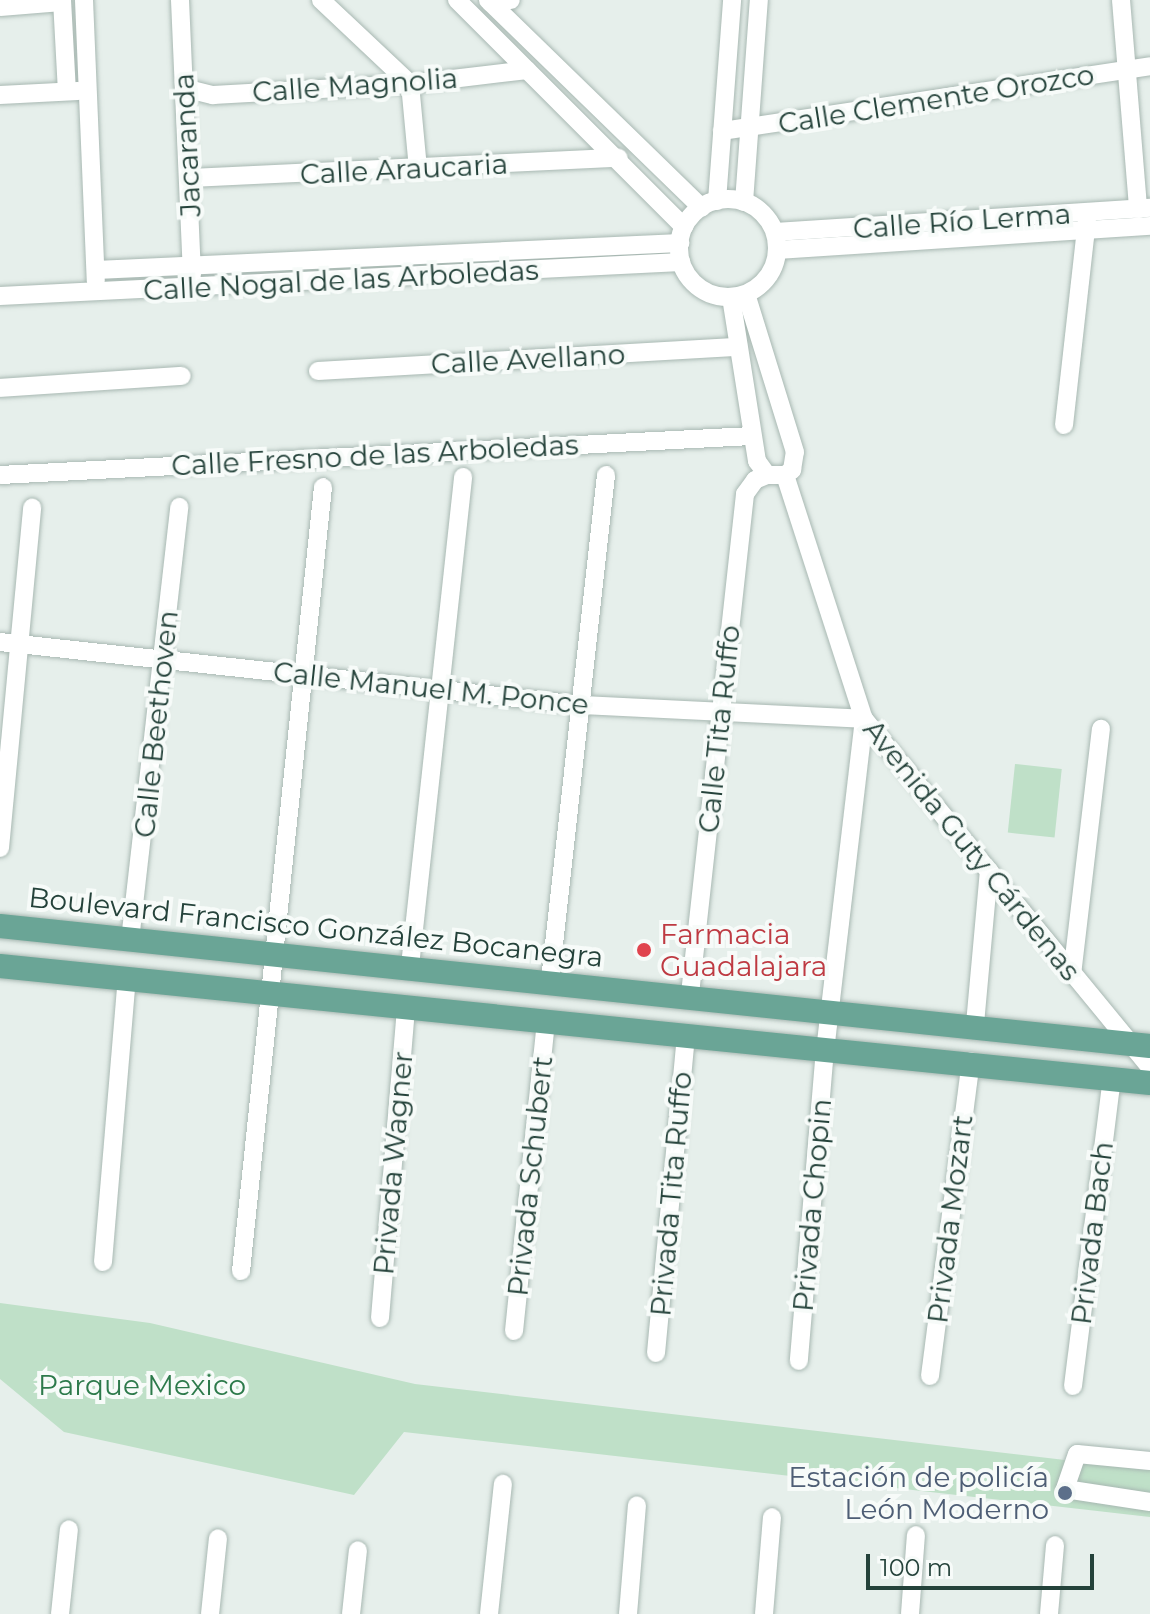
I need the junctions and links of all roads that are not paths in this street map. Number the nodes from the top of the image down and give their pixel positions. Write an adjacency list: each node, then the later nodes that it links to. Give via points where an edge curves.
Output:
1 (84, 0): 18 (street)
2 (180, 0): 16 (street, Jacaranda)
3 (321, 0): 15 (street)
4 (457, 0): 14 (street)
5 (511, 0): 10 (street)
6 (732, 0): 21 (street)
7 (759, 0): 20 (street)
8 (1121, 0): 13 (street)
9 (62, 1): 11 (street); 17 (street)
10 (490, 2): 26 (street)
11 (0, 7)
12 (1150, 66): 13 (street, Calle Clemente Orozco)
13 (1127, 69): 20 (street, Calle Clemente Orozco); 27 (street)
14 (527, 70): 15 (street, Calle Magnolia); 22 (street)
15 (410, 84): 16 (street, Calle Magnolia, via 213,95); 23 (street)
16 (184, 88): 24 (street, Jacaranda)
17 (67, 91): 18 (street); 19 (street)
18 (89, 91): 33 (street)
19 (0, 95)
20 (751, 127): 21 (street, Calle Clemente Orozco); 25 (street)
21 (722, 131): 26 (street)
22 (619, 158): 23 (street, Calle Araucaria); 31 (street)
23 (418, 168): 24 (street, Calle Araucaria)
24 (189, 178): 32 (street, Jacaranda)
25 (744, 202): 26 (street); 30 (street, via 757,208)
26 (709, 204): 31 (street)
27 (1144, 209): 28 (street, Calle Río Lerma)
28 (1087, 222): 29 (street, Calle Río Lerma); 30 (street, Calle Río Lerma); 42 (street)
29 (1150, 226)
30 (776, 241): 37 (street, via 762,284)
31 (682, 244): 32 (street, Calle Nogal de las Arboledas); 34 (street, Calle Nogal de las Arboledas); 37 (street, via 695,284)
32 (192, 265): 33 (street, Calle Nogal de las Arboledas); 34 (street, Jacaranda)
33 (96, 270): 35 (street)
34 (193, 289): 35 (street, Calle Nogal de las Arboledas)
35 (96, 291): 36 (street, Calle Nogal de las Arboledas)
36 (0, 296)
37 (738, 296): 38 (street, Avenida Guty Cárdenas); 46 (street, Avenida Guty Cárdenas, via 795,452 792,470)
38 (738, 347): 39 (street, Calle Avellano); 43 (street, Avenida Guty Cárdenas)
39 (318, 371)
40 (182, 376): 41 (street)
41 (0, 388)
42 (1064, 425)
43 (751, 436): 44 (street, Calle Fresno de las Arboledas); 46 (street, Avenida Guty Cárdenas, via 757,461)
44 (0, 475)
45 (606, 475): 56 (street)
46 (776, 475): 57 (street, Calle Tita Ruffo, via 755,480 745,494); 58 (street, Avenida Guty Cárdenas)
47 (463, 477): 55 (street)
48 (323, 487): 54 (street)
49 (179, 507): 53 (street, Calle Beethoven)
50 (32, 508): 52 (street)
51 (0, 642): 52 (street, Calle Manuel M. Ponce)
52 (19, 644): 53 (street, Calle Manuel M. Ponce); 60 (street)
53 (164, 661): 54 (street, Calle Manuel M. Ponce); 63 (street, Calle Beethoven)
54 (302, 674): 55 (street, Calle Manuel M. Ponce); 64 (street)
55 (442, 688): 56 (street, Calle Manuel M. Ponce); 66 (street)
56 (581, 705): 57 (street, Calle Manuel M. Ponce); 69 (street)
57 (721, 714): 58 (street, Calle Manuel M. Ponce); 71 (street, Calle Tita Ruffo)
58 (864, 719): 61 (street, Avenida Guty Cárdenas); 73 (street, Privada Chopin)
59 (1101, 729): 67 (street)
60 (0, 848)
61 (989, 871): 67 (street, Avenida Guty Cárdenas); 75 (street)
62 (0, 926): 63 (main road, Boulevard Francisco González Bocanegra)
63 (130, 940): 64 (main road, Boulevard Francisco González Bocanegra)
64 (274, 955): 66 (main road, Boulevard Francisco González Bocanegra); 70 (street)
65 (0, 966): 68 (main road)
66 (410, 966): 69 (main road, Boulevard Francisco González Bocanegra)
67 (1072, 975): 77 (street, Avenida Guty Cárdenas)
68 (127, 979): 70 (main road); 83 (street)
69 (556, 981): 71 (main road, Boulevard Francisco González Bocanegra); 74 (main road)
70 (270, 993): 72 (main road); 84 (street)
71 (690, 994): 73 (main road, Boulevard Francisco González Bocanegra)
72 (406, 1008): 74 (main road); 85 (street, Privada Wagner)
73 (830, 1009): 75 (main road, Boulevard Francisco González Bocanegra); 78 (street, Privada Chopin)
74 (551, 1021): 76 (main road); 86 (street, Privada Schubert)
75 (975, 1024): 77 (main road, Boulevard Francisco González Bocanegra)
76 (686, 1034): 78 (main road); 87 (street, Privada Tita Ruffo)
77 (1140, 1045): 80 (street, Avenida Guty Cárdenas)
78 (825, 1049): 79 (main road); 88 (street, Privada Chopin)
79 (971, 1062): 81 (main road); 89 (street, Privada Mozart)
80 (1150, 1067)
81 (1112, 1079): 82 (main road); 90 (street, Privada Bach)
82 (1150, 1083)
83 (103, 1262)
84 (241, 1271)
85 (380, 1318)
86 (514, 1331)
87 (656, 1353)
88 (799, 1361)
89 (930, 1376)
90 (1073, 1386)
91 (1150, 1461): 93 (street, via 1077,1454 1065,1489)
92 (503, 1484): 104 (street)
93 (1150, 1502)
94 (637, 1505): 105 (street)
95 (772, 1517): 106 (street)
96 (69, 1529): 101 (street)
97 (916, 1535): 107 (street)
98 (218, 1538): 102 (street)
99 (1055, 1545): 108 (street)
100 (358, 1550): 103 (street)
101 (60, 1614)
102 (210, 1614)
103 (351, 1614)
104 (489, 1614)
105 (628, 1614)
106 (764, 1614)
107 (910, 1614)
108 (1049, 1614)

